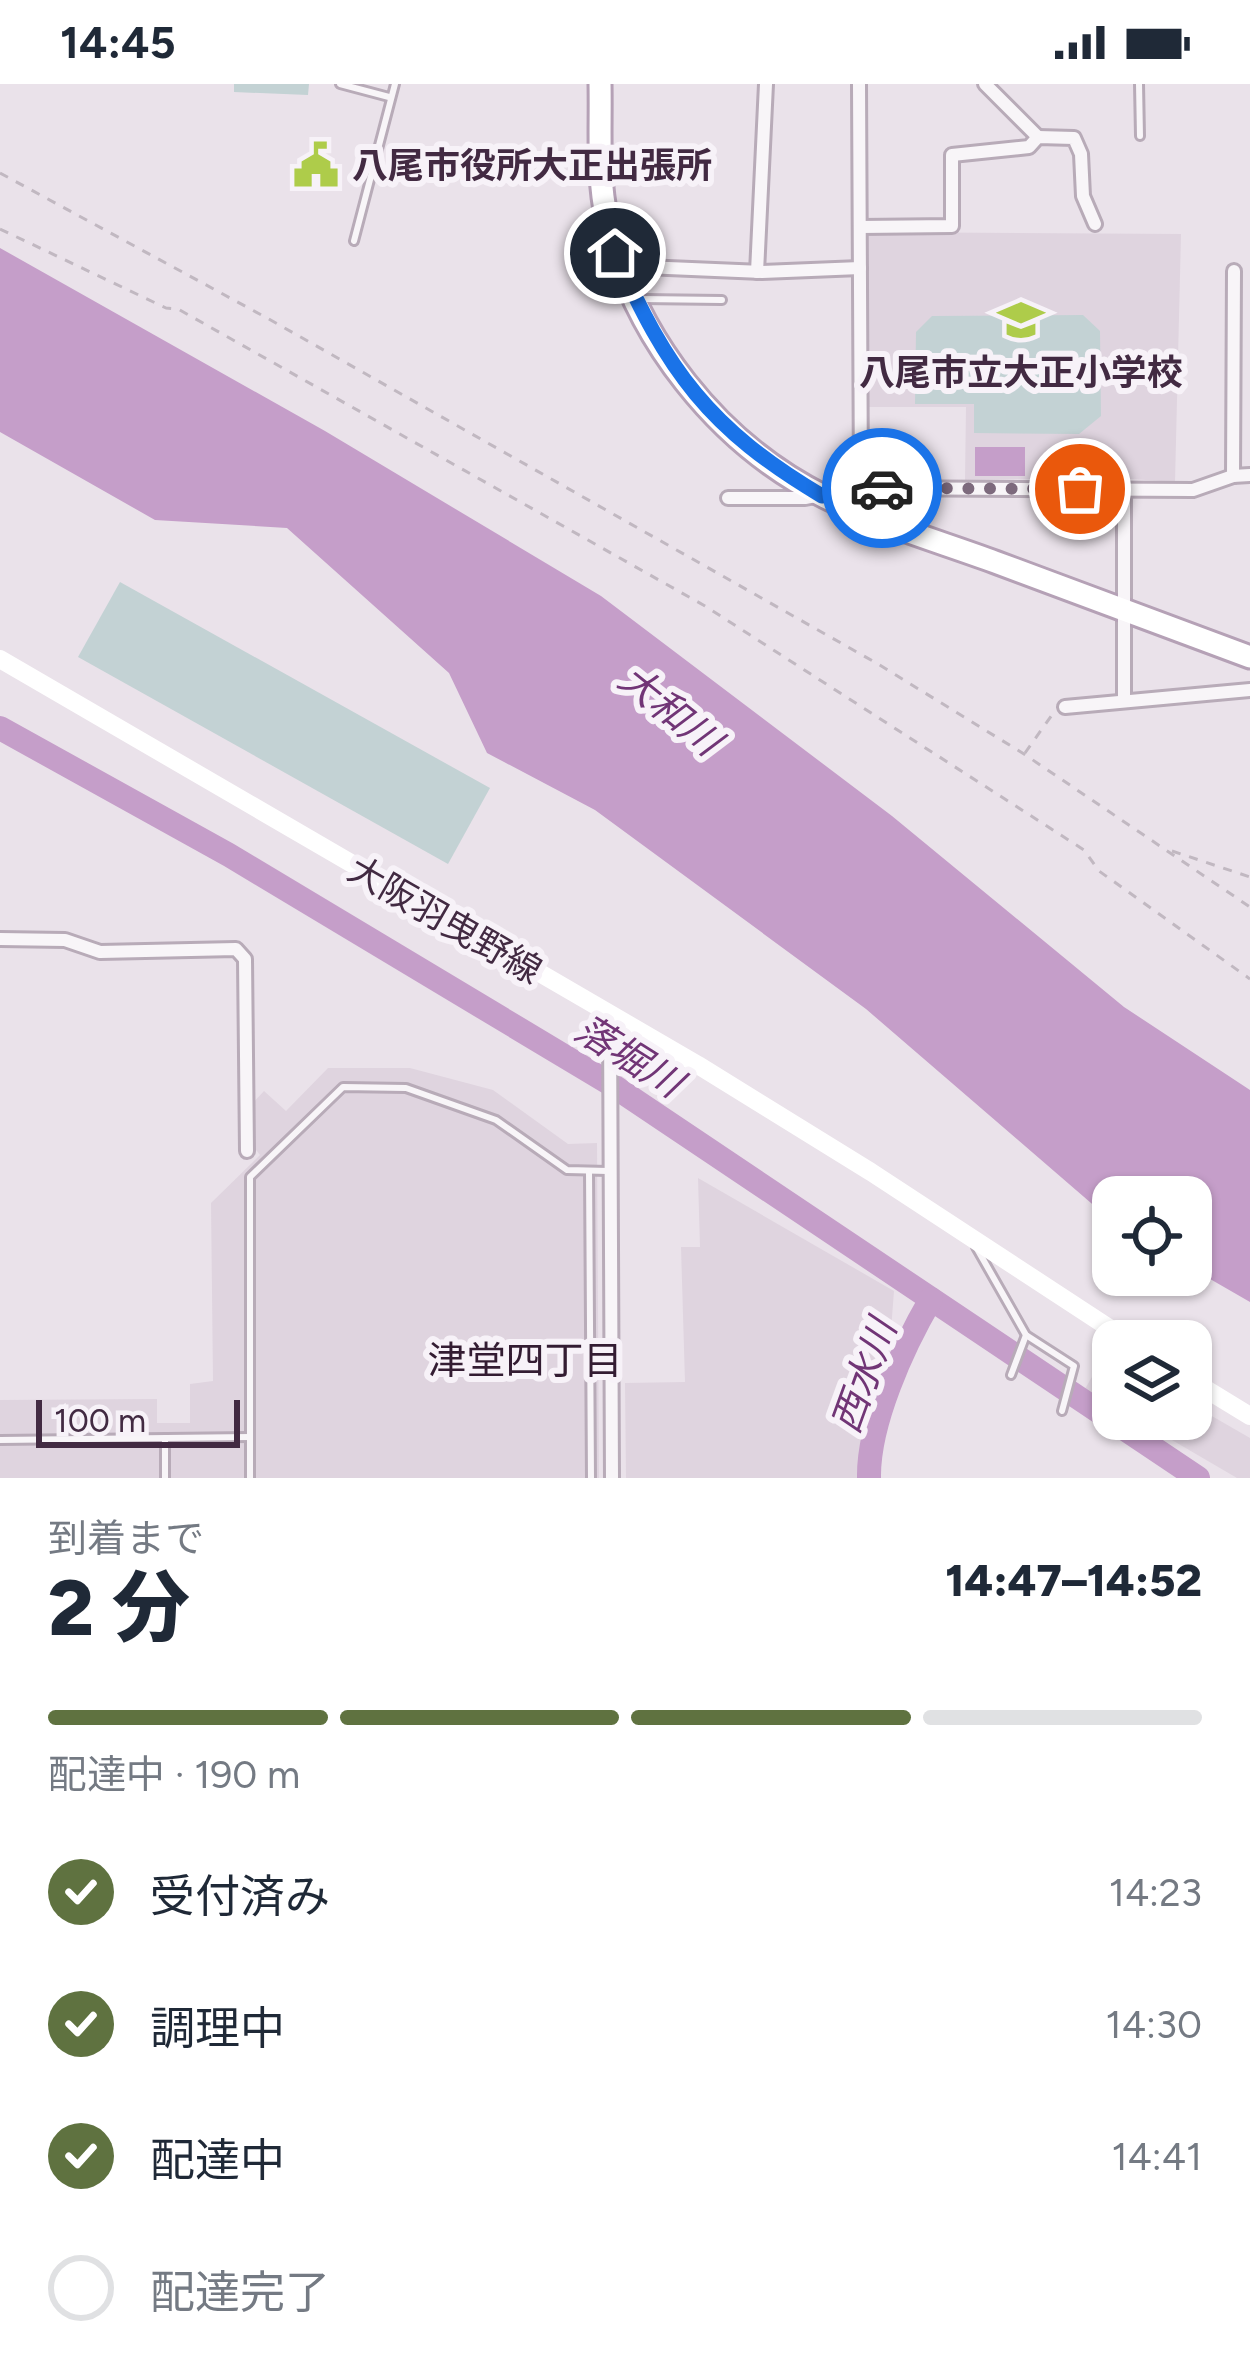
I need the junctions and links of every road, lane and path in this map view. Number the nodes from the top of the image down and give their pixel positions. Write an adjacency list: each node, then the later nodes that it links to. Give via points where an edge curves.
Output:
1 (340, 84): 8 (lane)
2 (395, 84): 8 (lane)
3 (599, 84): 16 (main road, via 605,215)
4 (766, 84): 19 (street)
5 (859, 84): 13 (street)
6 (985, 84): 10 (street)
7 (1139, 84): 9 (lane)
8 (391, 97): 15 (lane)
9 (1140, 136)
10 (1038, 137): 12 (street, via 1074,138); 13 (street, via 1029,147 952,155 952,226)
11 (0, 172): 34 (path, via 769,602)
12 (1095, 224)
13 (861, 226): 17 (street)
14 (0, 229): 39 (path, via 178,309 705,606 1084,850 1100,871)
15 (354, 241)
16 (621, 266): 19 (street); 20 (main road)
17 (860, 268): 19 (street); 24 (street)
18 (1234, 271): 22 (street)
19 (758, 272)
20 (635, 298): 21 (lane); 26 (main road, via 684,380 724,426)
21 (722, 301)
22 (1233, 476): 23 (street); 25 (street, via 1193,490)
23 (1250, 476)
24 (861, 488): 25 (street); 26 (street)
25 (1124, 489): 28 (street)
26 (822, 496): 27 (street); 28 (main road)
27 (728, 498)
28 (1122, 609): 29 (main road); 32 (street)
29 (1250, 657)
30 (0, 659): 40 (main road, 大阪羽曳野線)
31 (1250, 690): 32 (street)
32 (1124, 700): 33 (street)
33 (1065, 707): 34 (path)
34 (1024, 754): 35 (path)
35 (1164, 848): 36 (path); 37 (path)
36 (1250, 878)
37 (1250, 907)
38 (0, 939): 41 (street, via 65,940 100,952 236,950 245,959)
39 (1250, 980)
40 (610, 1017): 43 (street); 44 (main road, 大阪羽曳野線)
41 (247, 1151)
42 (589, 1171): 43 (lane); 51 (lane, via 567,1170 496,1120 406,1088 343,1087 250,1178); 56 (lane)
43 (610, 1171): 57 (street)
44 (972, 1239): 45 (main road, 大阪羽曳野線); 46 (lane)
45 (1097, 1320)
46 (1026, 1335): 47 (lane); 49 (lane, via 1074,1366)
47 (1010, 1375)
48 (1212, 1393): 50 (main road)
49 (1061, 1411)
50 (1250, 1416)
51 (250, 1437): 52 (lane); 55 (lane)
52 (165, 1438): 53 (lane); 54 (lane)
53 (0, 1440)
54 (165, 1478)
55 (250, 1478)
56 (591, 1478)
57 (613, 1478)

